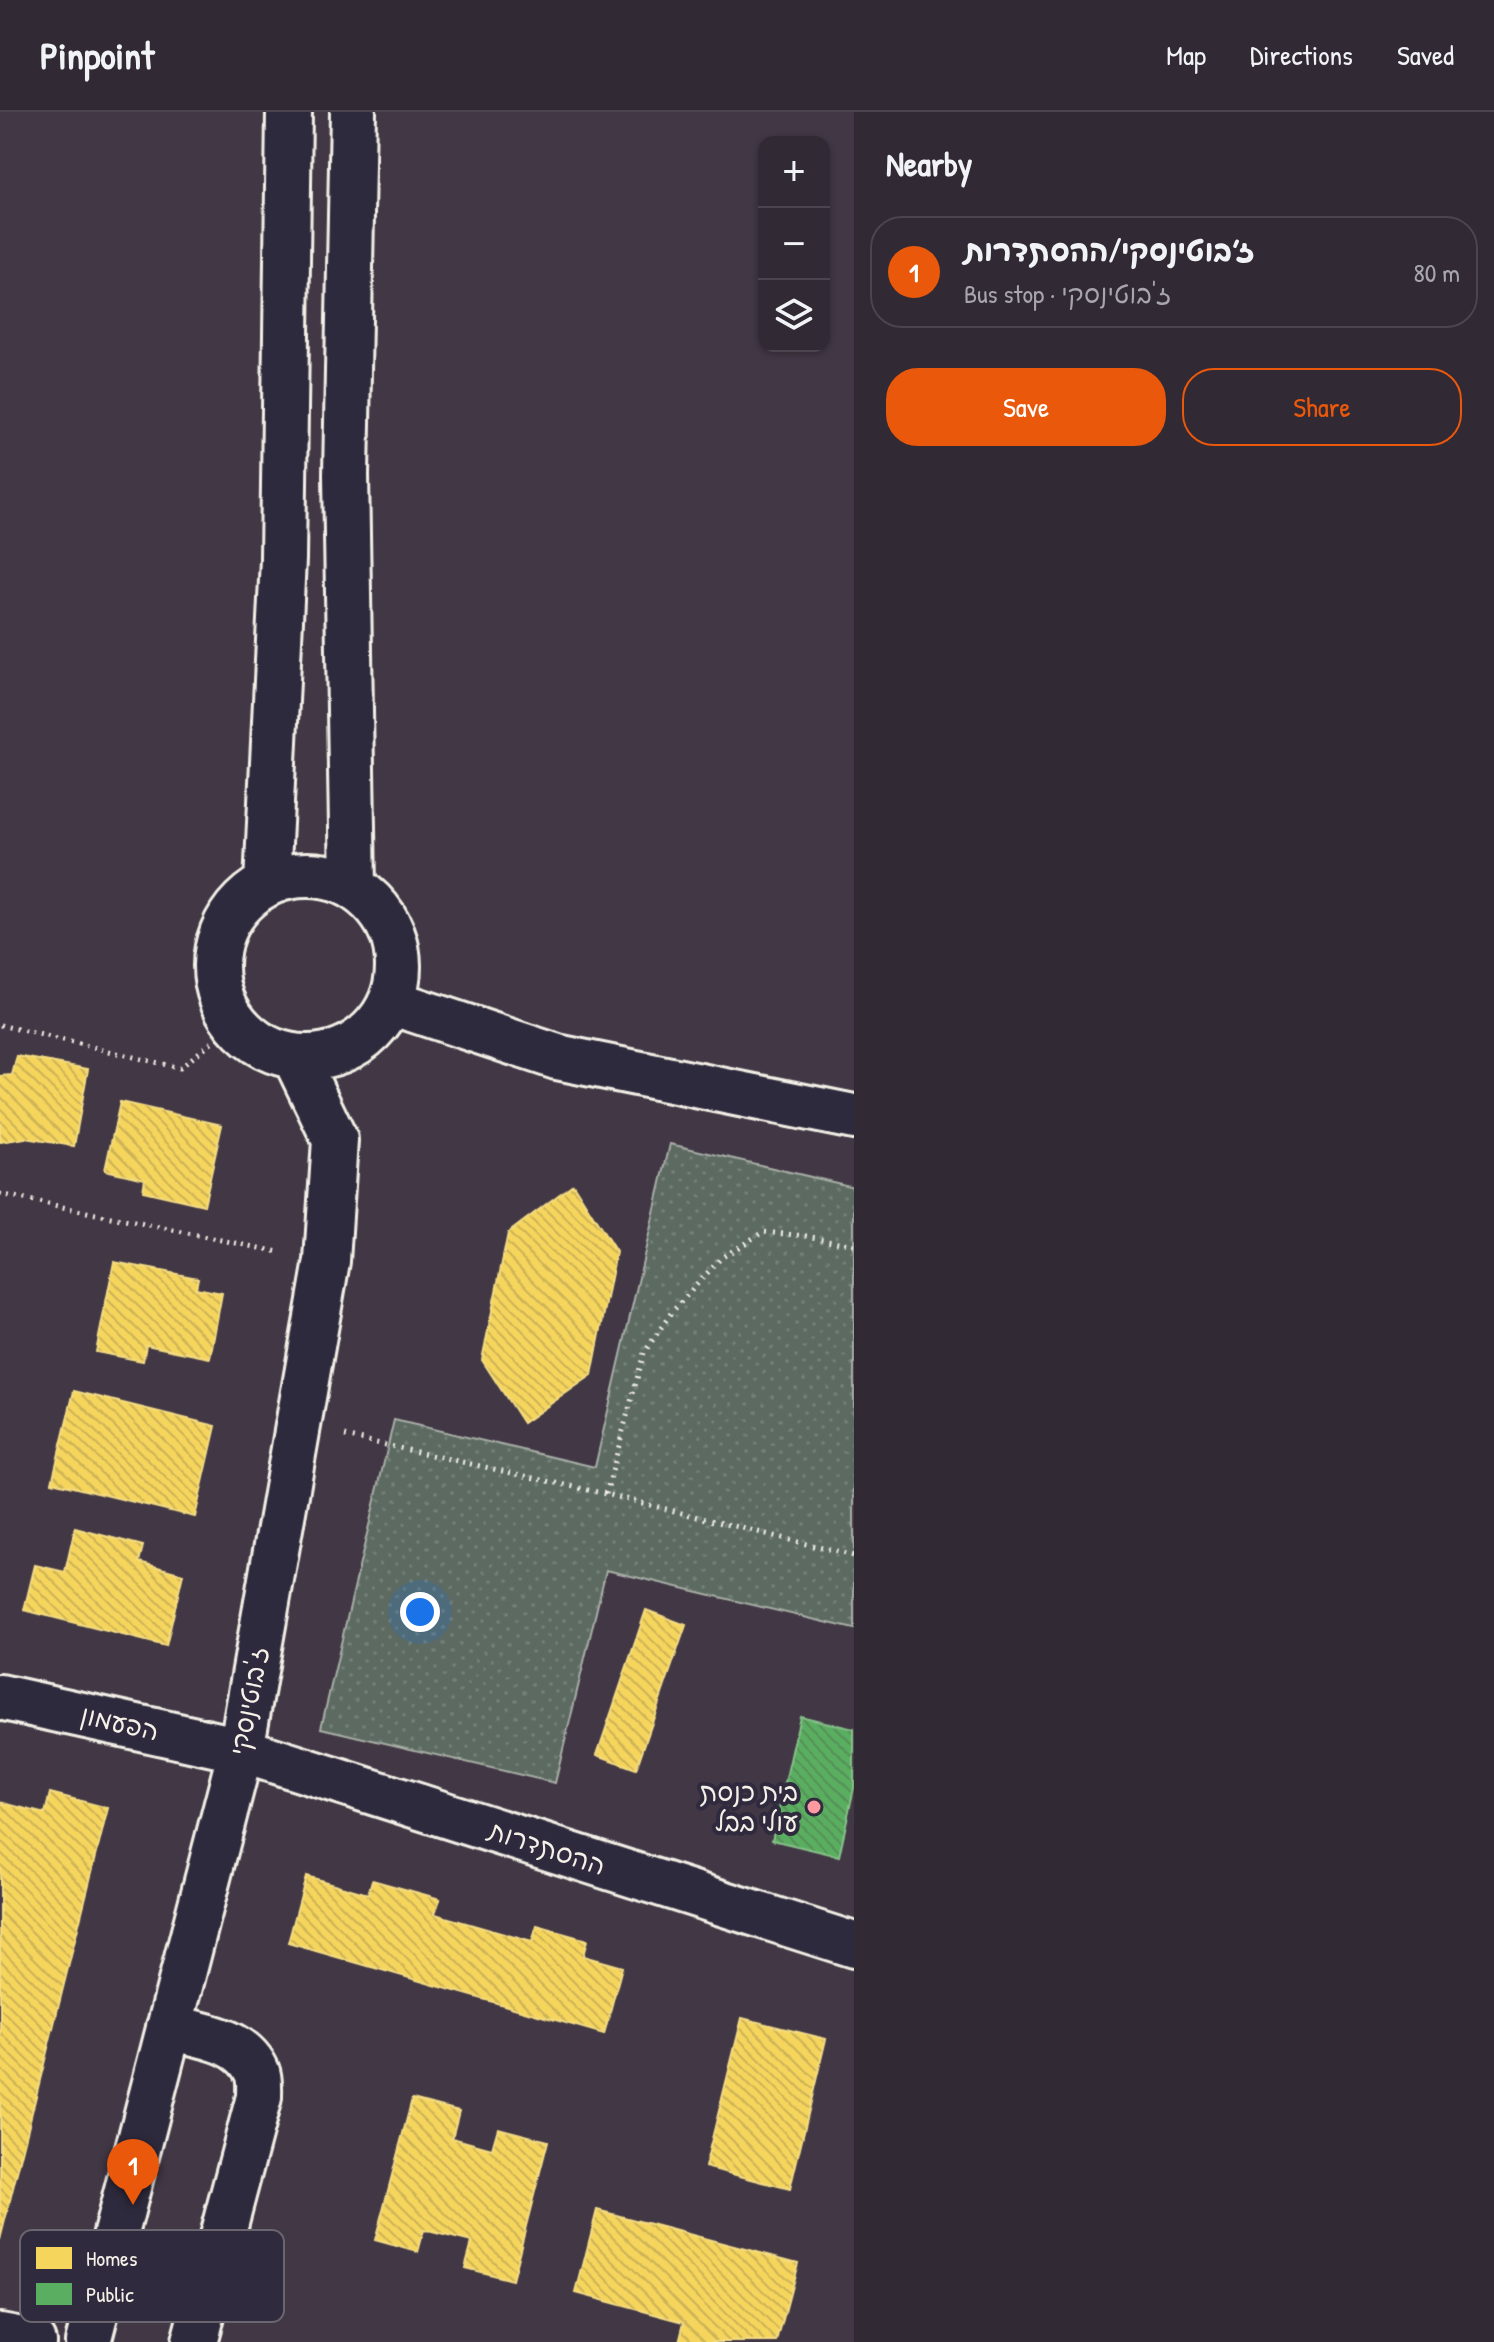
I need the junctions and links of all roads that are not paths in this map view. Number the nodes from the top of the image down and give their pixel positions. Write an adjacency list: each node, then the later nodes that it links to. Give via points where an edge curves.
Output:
1 (289, 112): 3 (street, via 283,559)
2 (353, 112): 4 (street, via 346,475)
3 (267, 884): 4 (street, via 319,875); 6 (street, via 228,920 216,972 226,1008 248,1035)
4 (353, 887): 5 (street, via 390,926 398,960)
5 (391, 1002): 6 (street, via 376,1026 348,1048 314,1058); 7 (street, via 557,1057)
6 (295, 1057): 9 (street, ז'בוטינסקי, via 335,1140 327,1261)
7 (854, 1117)
8 (0, 1697): 9 (street, הפעמון)
9 (241, 1750): 10 (street, ההסתדרות); 11 (street, ז'בוטינסקי)
10 (854, 1945)
11 (169, 2027): 12 (street, ז'בוטינסקי); 13 (street, via 229,2043 248,2056 258,2074 259,2097)
12 (117, 2230)
13 (224, 2230)
14 (93, 2322): 18 (street, ז'בוטינסקי)
15 (199, 2322): 19 (street)
16 (0, 2336): 17 (street)
17 (33, 2342)
18 (88, 2342)
19 (194, 2342)

